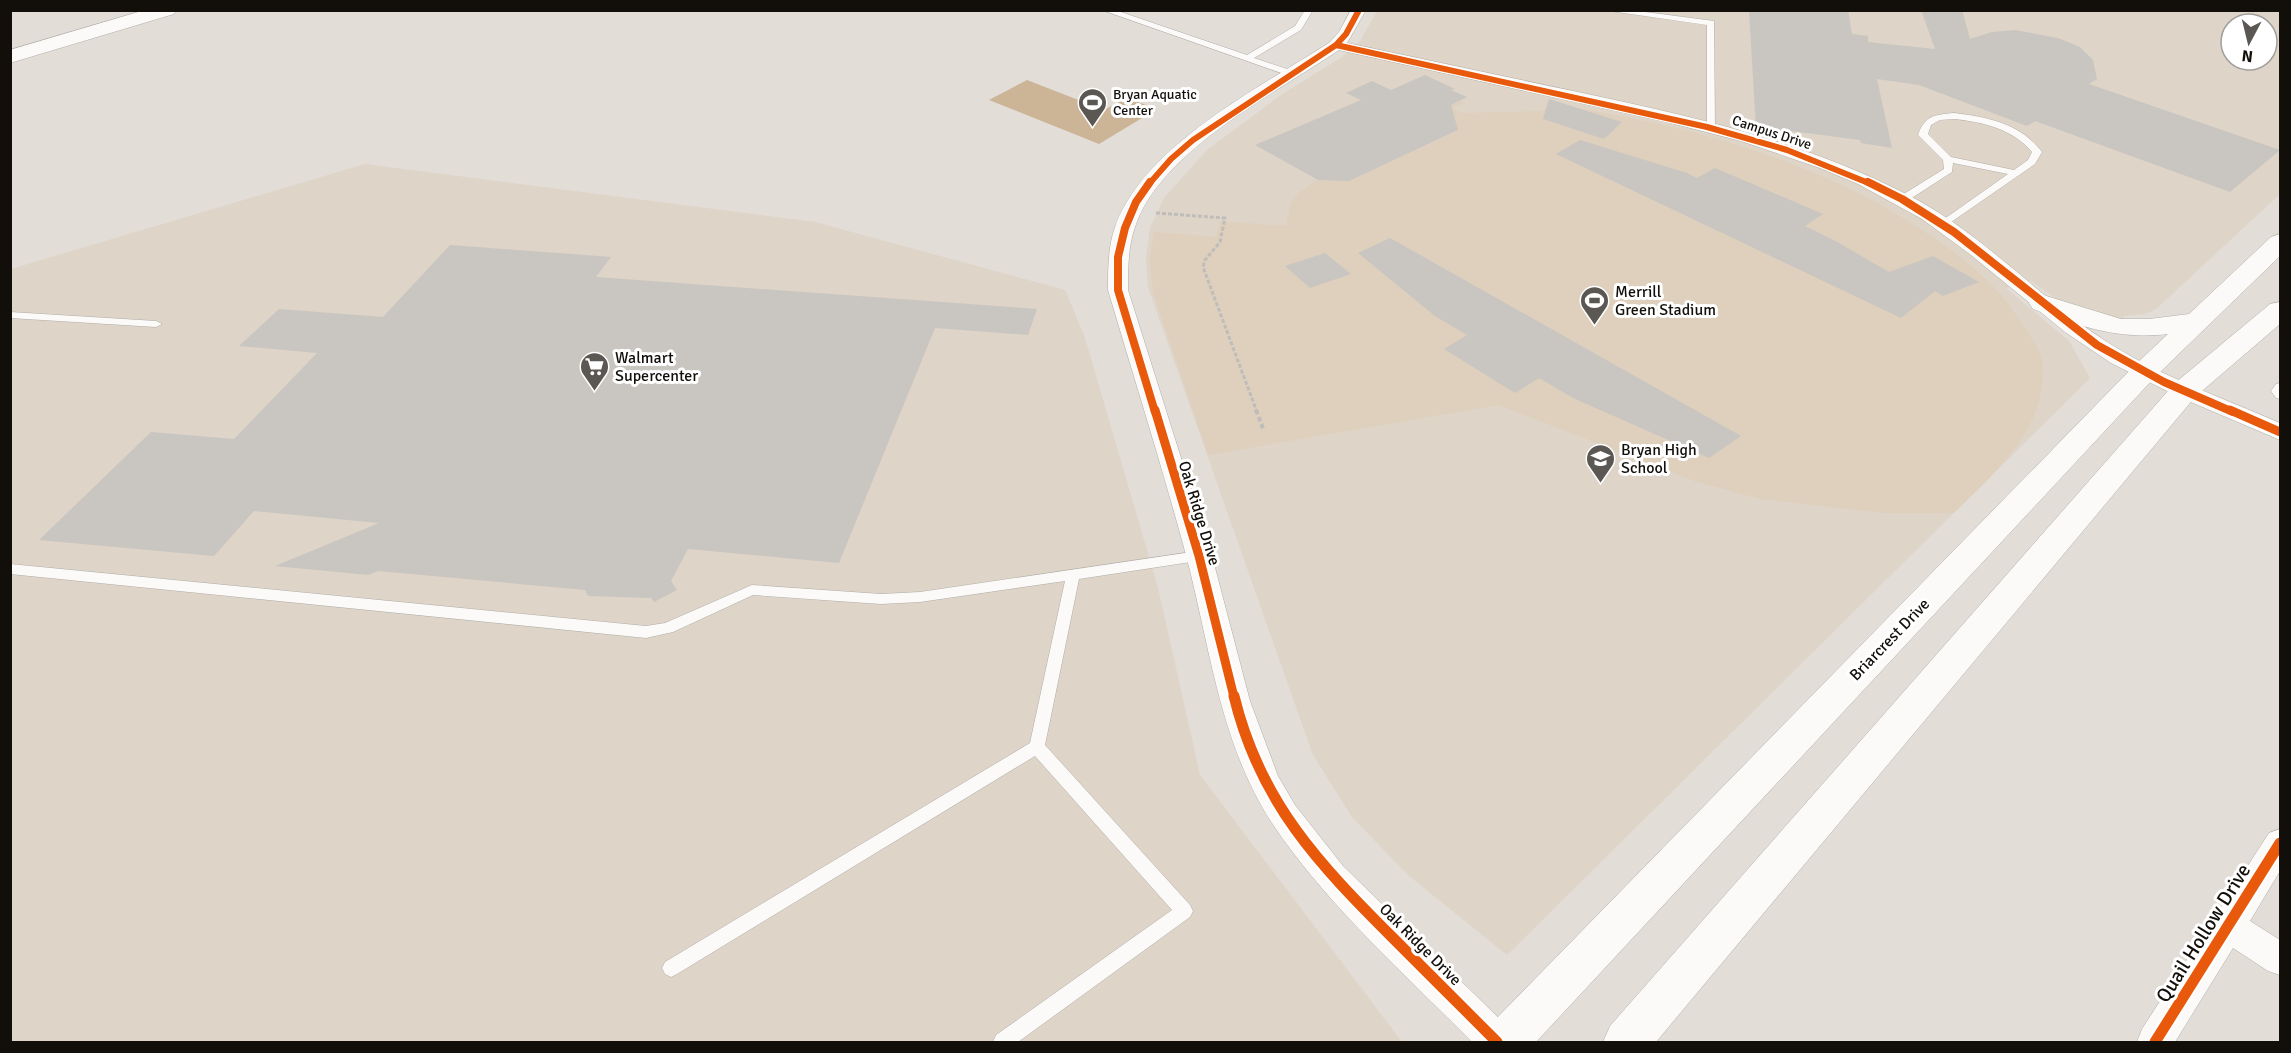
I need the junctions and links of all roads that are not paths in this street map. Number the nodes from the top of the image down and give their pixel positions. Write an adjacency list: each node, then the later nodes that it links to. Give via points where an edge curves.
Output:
1 (167, 10): 7 (main road)
2 (1106, 10): 8 (lane)
3 (1309, 10): 8 (lane, via 1298,28)
4 (1359, 10): 6 (street, Oak Ridge Drive, via 1353,25)
5 (1607, 10): 10 (lane, via 1711,23)
6 (1336, 45): 9 (street, Oak Ridge Drive); 10 (street, Campus Drive)
7 (10, 57)
8 (1248, 58): 9 (lane)
9 (1293, 74): 26 (street, Oak Ridge Drive, via 1205,131 1161,167 1133,204 1118,256 1118,290 1123,310)
10 (1712, 128): 13 (street, Campus Drive, via 1818,161)
11 (1948, 159): 12 (lane); 12 (lane, via 1923,135 1926,124 1949,117 1980,119 2014,131 2034,146 2036,157); 13 (lane, via 1949,170)
12 (2015, 173): 14 (lane)
13 (1903, 199): 14 (street, Campus Drive)
14 (1944, 224): 16 (street, Campus Drive)
15 (2280, 242): 19 (main road, Briarcrest Drive)
16 (2043, 303): 19 (main road, via 2120,326); 21 (street, Campus Drive, via 2094,343)
17 (2280, 310): 23 (main road)
18 (10, 315): 20 (lane)
19 (2197, 321): 21 (main road, Briarcrest Drive)
20 (156, 324)
21 (2145, 371): 23 (street, Campus Drive); 36 (main road, Briarcrest Drive)
22 (2280, 387): 24 (lane)
23 (2186, 390): 25 (street, Campus Drive); 37 (main road)
24 (2280, 394)
25 (2280, 432)
26 (1199, 556): 28 (lane); 35 (street, Oak Ridge Drive, via 1241,720 1265,782 1284,815 1332,876)
27 (10, 569): 28 (lane, via 646,632 668,628 752,590 899,599)
28 (1073, 575): 29 (lane)
29 (1037, 747): 33 (lane); 34 (lane, via 1184,911)
30 (2280, 843): 31 (street, Quail Hollow Drive)
31 (2229, 926): 32 (street); 38 (street, Quail Hollow Drive)
32 (2280, 959)
33 (671, 968)
34 (1003, 1042)
35 (1497, 1042)
36 (1505, 1042)
37 (1626, 1042)
38 (2155, 1042)

